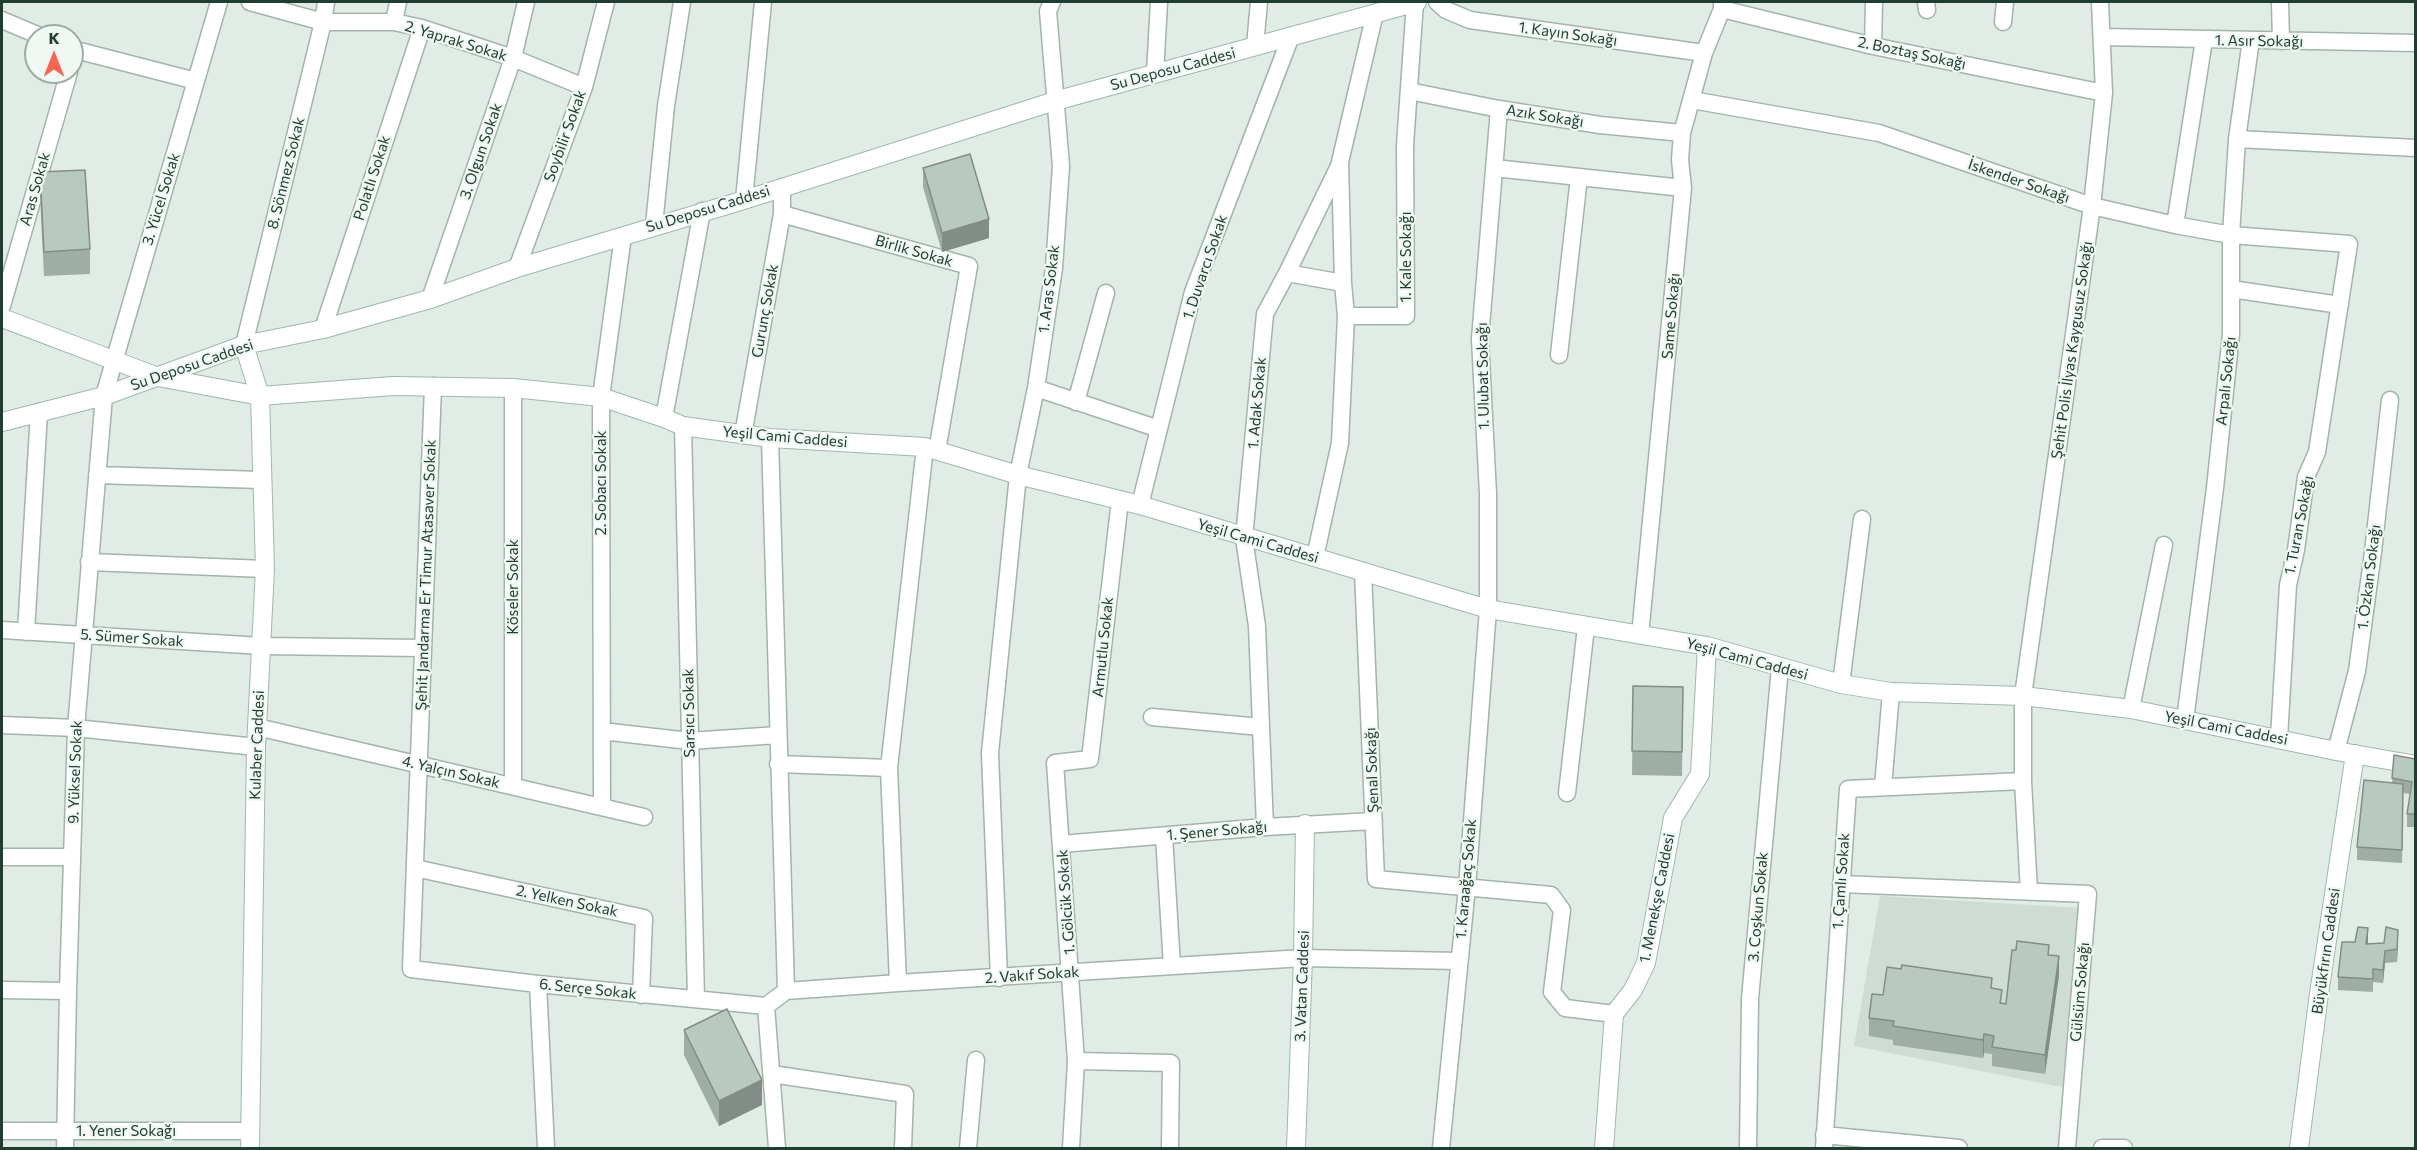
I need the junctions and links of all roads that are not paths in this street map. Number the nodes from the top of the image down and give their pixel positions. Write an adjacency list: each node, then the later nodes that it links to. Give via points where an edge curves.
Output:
1 (219, 2): 38 (street, 3. Yücel Sokak)
2 (250, 2): 21 (street, 2. Yaprak Sokak)
3 (326, 2): 21 (street, 8. Sönmez Sokak)
4 (398, 2): 22 (street)
5 (526, 2): 36 (street, 3. Olgun Sokak)
6 (606, 2): 40 (street, Soybilir Sokak)
7 (682, 2): 58 (street)
8 (763, 2): 54 (street)
9 (1052, 2): 44 (street, 1. Aras Sokak, via 1048,11)
10 (1159, 2): 37 (street)
11 (1259, 2): 32 (street)
12 (1416, 2): 19 (main road, Su Deposu Caddesi); 41 (street, 1. Kale Sokağı)
13 (1437, 2): 34 (street, 1. Kayın Sokağı, via 1470,20)
14 (1874, 2): 33 (street)
15 (2005, 2): 23 (street)
16 (2100, 2): 27 (street, Şehit Polis İlyas Kaygusuz Sokağı)
17 (2280, 2): 30 (street)
18 (1722, 5): 33 (street, 2. Boztaş Sokağı); 34 (street, Same Sokağı)
19 (1381, 8): 26 (main road, Su Deposu Caddesi); 49 (street)
20 (2, 20): 25 (street)
21 (323, 22): 22 (street, 2. Yaprak Sokak); 74 (street, 8. Sönmez Sokak)
22 (394, 22): 24 (street, 2. Yaprak Sokak)
23 (2003, 22)
24 (422, 28): 36 (street, 2. Yaprak Sokak); 73 (street, Polatlı Sokak)
25 (24, 29)
26 (1291, 36): 32 (main road, Su Deposu Caddesi); 90 (street, 1. Duvarcı Sokak, via 1193,292)
27 (2103, 37): 28 (street, 1. Asır Sokağı); 42 (street, Şehit Polis İlyas Kaygusuz Sokağı)
28 (2204, 40): 29 (street, 1. Asır Sokağı); 59 (street)
29 (2251, 40): 30 (street, 1. Asır Sokağı); 47 (street, Arpalı Sokağı)
30 (2281, 41): 31 (street, 1. Asır Sokağı)
31 (2415, 44)
32 (1255, 46): 37 (main road, Su Deposu Caddesi)
33 (1873, 46): 42 (street, 2. Boztaş Sokağı)
34 (1704, 53): 43 (street, Same Sokağı)
35 (84, 56): 38 (street)
36 (513, 58): 40 (street, 2. Yaprak Sokak); 68 (street, 3. Olgun Sokak)
37 (1155, 74): 44 (main road, Su Deposu Caddesi)
38 (196, 81): 76 (street, 3. Yücel Sokak)
39 (66, 84): 70 (street, Aras Sokak)
40 (584, 87): 63 (street, Soybilir Sokak)
41 (1409, 91): 45 (street, Azık Sokağı); 71 (street, 1. Kale Sokağı, via 1405,145 1406,316)
42 (2104, 93): 55 (street, Şehit Polis İlyas Kaygusuz Sokağı)
43 (1692, 100): 46 (street, Same Sokağı); 55 (street, İskender Sokağı, via 1879,133)
44 (1055, 101): 52 (main road, Su Deposu Caddesi); 80 (street, 1. Aras Sokak, via 1061,166 1054,268)
45 (1499, 109): 46 (street, Azık Sokağı); 50 (street, 1. Ulubat Sokağı)
46 (1682, 133): 53 (street, Same Sokağı)
47 (2237, 139): 48 (street); 60 (street, Arpalı Sokağı)
48 (2415, 148)
49 (1340, 162): 64 (street, 1. Adak Sokak); 65 (street)
50 (1494, 168): 51 (street); 106 (street, 1. Ulubat Sokağı, via 1480,339 1488,494)
51 (1579, 177): 53 (street); 75 (street)
52 (782, 187): 54 (main road, Su Deposu Caddesi); 57 (street, Gurunç Sokak)
53 (1683, 188): 111 (street, Same Sokağı)
54 (744, 200): 56 (main road, Su Deposu Caddesi)
55 (2092, 207): 59 (street, İskender Sokağı); 118 (street, Şehit Polis İlyas Kaygusuz Sokağı)
56 (702, 211): 58 (main road, Su Deposu Caddesi); 87 (street)
57 (782, 214): 91 (street, Gurunç Sokak); 93 (street, Birlik Sokak, via 969,266)
58 (654, 225): 61 (main road, Su Deposu Caddesi)
59 (2175, 225): 60 (street, İskender Sokağı)
60 (2231, 235): 62 (street, İskender Sokağı); 66 (street, Arpalı Sokağı)
61 (623, 236): 63 (main road, Su Deposu Caddesi); 83 (street, 2. Sobacı Sokak)
62 (2349, 244): 69 (street, 1. Turan Sokağı)
63 (517, 268): 68 (main road, Su Deposu Caddesi)
64 (1287, 273): 65 (street); 100 (street, 1. Adak Sokak, via 1265,314)
65 (1343, 283): 71 (street)
66 (2231, 289): 69 (street); 121 (street, Arpalı Sokağı, via 2226,382)
67 (1106, 293): 85 (street)
68 (430, 299): 73 (main road, Su Deposu Caddesi)
69 (2340, 305): 128 (street, 1. Turan Sokağı, via 2317,452 2306,477 2288,585)
70 (2, 306)
71 (1346, 316): 102 (street, via 1340,443)
72 (2, 318): 76 (main road, Yeşil Cami Caddesi)
73 (323, 329): 74 (main road, Su Deposu Caddesi)
74 (244, 345): 77 (main road, Su Deposu Caddesi); 82 (main road, Kulaber Caddesi)
75 (1559, 355)
76 (113, 361): 77 (main road, Yeşil Cami Caddesi); 81 (street, 3. Yücel Sokak)
77 (158, 377): 81 (main road, Su Deposu Caddesi); 82 (main road, Yeşil Cami Caddesi)
78 (433, 386): 79 (main road, Yeşil Cami Caddesi); 82 (main road, Yeşil Cami Caddesi); 114 (street, Şehit Jandarma Er Timur Atasaver Sokak)
79 (513, 388): 83 (main road, Yeşil Cami Caddesi); 139 (street, Köseler Sokak)
80 (1035, 388): 85 (street); 95 (street, 1. Aras Sokak)
81 (104, 396): 86 (main road, Su Deposu Caddesi); 94 (street, 9. Yüksel Sokak)
82 (260, 396): 96 (main road, Kulaber Caddesi)
83 (601, 397): 87 (main road, Yeşil Cami Caddesi); 126 (street, 2. Sobacı Sokak)
84 (2390, 400): 131 (street, 1. Özkan Sokağı, via 2357,670)
85 (1076, 402): 90 (street)
86 (39, 412): 88 (main road, Su Deposu Caddesi); 109 (street)
87 (664, 418): 89 (main road, Yeşil Cami Caddesi)
88 (2, 422)
89 (683, 426): 91 (main road, Yeşil Cami Caddesi); 129 (street, Sarsıcı Sokak)
90 (1159, 429): 98 (street, 1. Duvarcı Sokak)
91 (743, 435): 92 (main road, Yeşil Cami Caddesi)
92 (770, 438): 93 (main road, Yeşil Cami Caddesi); 127 (street)
93 (931, 449): 95 (main road, Yeşil Cami Caddesi); 137 (street)
94 (97, 475): 96 (street); 103 (street, 9. Yüksel Sokak)
95 (1018, 475): 97 (main road, Yeşil Cami Caddesi); 160 (street, 1. Aras Sokak, via 990,753)
96 (261, 480): 104 (main road, Kulaber Caddesi)
97 (1120, 500): 98 (main road, Yeşil Cami Caddesi); 133 (street, Armutlu Sokak, via 1090,759)
98 (1140, 505): 100 (main road, Yeşil Cami Caddesi)
99 (1862, 519): 116 (street)
100 (1244, 538): 102 (main road, Yeşil Cami Caddesi); 124 (street, 1. Adak Sokak, via 1257,626)
101 (2164, 545): 119 (street)
102 (1315, 557): 105 (main road, Yeşil Cami Caddesi)
103 (89, 562): 104 (street); 110 (street, 9. Yüksel Sokak)
104 (265, 570): 112 (main road, Kulaber Caddesi)
105 (1363, 570): 106 (main road, Yeşil Cami Caddesi); 144 (street, Şenal Sokağı)
106 (1488, 609): 107 (main road, Yeşil Cami Caddesi); 153 (street, 1. Karaağaç Sokak)
107 (1586, 627): 111 (main road, Yeşil Cami Caddesi); 141 (street)
108 (2, 630): 109 (street, 5. Sümer Sokak)
109 (26, 632): 110 (street, 5. Sümer Sokak)
110 (84, 635): 112 (street, 5. Sümer Sokak); 125 (street, 9. Yüksel Sokak)
111 (1641, 636): 113 (main road, Yeşil Cami Caddesi)
112 (262, 646): 114 (street, 5. Sümer Sokak); 123 (main road, Kulaber Caddesi)
113 (1707, 646): 115 (main road, Yeşil Cami Caddesi); 169 (main road, 1. Menekşe Caddesi, via 1700,774 1673,818 1646,963 1633,990)
114 (423, 648): 134 (street, Şehit Jandarma Er Timur Atasaver Sokak)
115 (1780, 667): 116 (main road, Yeşil Cami Caddesi); 187 (street, 3. Coşkun Sokak, via 1750,999)
116 (1841, 684): 117 (main road, Yeşil Cami Caddesi)
117 (1891, 692): 118 (main road, Yeşil Cami Caddesi); 140 (street)
118 (2023, 696): 119 (main road, Yeşil Cami Caddesi); 138 (street, Şehit Polis İlyas Kaygusuz Sokağı)
119 (2131, 709): 121 (main road, Yeşil Cami Caddesi)
120 (1152, 717): 124 (street)
121 (2185, 720): 128 (main road, Yeşil Cami Caddesi)
122 (2, 725): 125 (street)
123 (257, 727): 130 (main road, Kulaber Caddesi); 134 (street, 4. Yalçın Sokak)
124 (1261, 727): 146 (street, 1. Adak Sokak)
125 (76, 728): 130 (street); 150 (street, 9. Yüksel Sokak)
126 (602, 731): 129 (street); 142 (street, 2. Sobacı Sokak)
127 (778, 735): 129 (street); 135 (street)
128 (2279, 738): 131 (main road, Yeşil Cami Caddesi)
129 (689, 741): 167 (street, Sarsıcı Sokak)
130 (256, 747): 175 (main road, Kulaber Caddesi)
131 (2336, 751): 132 (main road, Yeşil Cami Caddesi)
132 (2355, 754): 136 (main road, Yeşil Cami Caddesi); 192 (main road, Büyükfırın Caddesi)
133 (1055, 763): 148 (street, 1. Gölcük Sokak)
134 (420, 764): 139 (street, 4. Yalçın Sokak); 151 (street, Şehit Jandarma Er Timur Atasaver Sokak)
135 (778, 764): 137 (street); 165 (street)
136 (2415, 765)
137 (890, 768): 161 (street)
138 (2023, 781): 140 (street, 1. Çamlı Sokak); 154 (street, Şehit Polis İlyas Kaygusuz Sokağı)
139 (513, 786): 142 (street, 4. Yalçın Sokak)
140 (1883, 787): 152 (street, 1. Çamlı Sokak, via 1848,789)
141 (1567, 793)
142 (602, 807): 143 (street, 4. Yalçın Sokak)
143 (644, 817)
144 (1374, 821): 145 (street, 1. Şener Sokağı); 153 (street, Şenal Sokağı, via 1376,879)
145 (1305, 824): 146 (street, 1. Şener Sokağı); 155 (main road, 3. Vatan Caddesi)
146 (1265, 827): 147 (street, 1. Şener Sokağı)
147 (1164, 836): 148 (street, 1. Şener Sokağı); 157 (street)
148 (1061, 844): 159 (street, 1. Gölcük Sokak)
149 (2, 857): 150 (street)
150 (72, 857): 164 (street, 9. Yüksel Sokak)
151 (415, 867): 158 (street, Şehit Jandarma Er Timur Atasaver Sokak); 166 (street, 2. Yelken Sokak, via 644,918)
152 (1841, 884): 154 (street); 176 (street, 1. Çamlı Sokak)
153 (1467, 887): 156 (street, 1. Karaağaç Sokak); 169 (street, via 1551,895 1562,910 1552,992 1564,1008)
154 (2029, 892): 189 (street, Gülsüm Sokağı, via 2088,894)
155 (1303, 958): 156 (street, 2. Vakıf Sokak); 157 (street, 2. Vakıf Sokak); 184 (main road, 3. Vatan Caddesi)
156 (1459, 961): 185 (street, 1. Karaağaç Sokak)
157 (1172, 966): 159 (street, 2. Vakıf Sokak)
158 (411, 969): 162 (street, 6. Serçe Sokak)
159 (1071, 973): 160 (street, 2. Vakıf Sokak); 171 (street, 1. Gölcük Sokak)
160 (999, 978): 161 (street, 2. Vakıf Sokak)
161 (898, 983): 165 (street, 2. Vakıf Sokak)
162 (538, 984): 166 (street, 6. Serçe Sokak); 178 (street)
163 (2, 990): 164 (street)
164 (68, 991): 174 (street, 9. Yüksel Sokak)
165 (786, 991): 168 (street)
166 (641, 995): 167 (street, 6. Serçe Sokak)
167 (696, 999): 168 (street, 6. Serçe Sokak)
168 (766, 1006): 172 (street)
169 (1614, 1014): 186 (main road)
170 (976, 1060): 181 (street)
171 (1076, 1061): 182 (street, 1. Gölcük Sokak); 183 (street, via 1171,1063)
172 (772, 1074): 179 (street); 180 (street, via 905,1094)
173 (2, 1131): 174 (street, 1. Yener Sokağı)
174 (65, 1131): 175 (street, 1. Yener Sokağı); 177 (street, 9. Yüksel Sokak)
175 (250, 1140)
176 (1824, 1142): 188 (street)
177 (65, 1149)
178 (546, 1149)
179 (777, 1149)
180 (903, 1149)
181 (968, 1149)
182 (1071, 1149)
183 (1170, 1149)
184 (1296, 1149)
185 (1441, 1149)
186 (1604, 1149)
187 (1748, 1149)
188 (1959, 1149)
189 (2067, 1149)
190 (2102, 1149): 191 (street)
191 (2124, 1149)
192 (2299, 1149)

